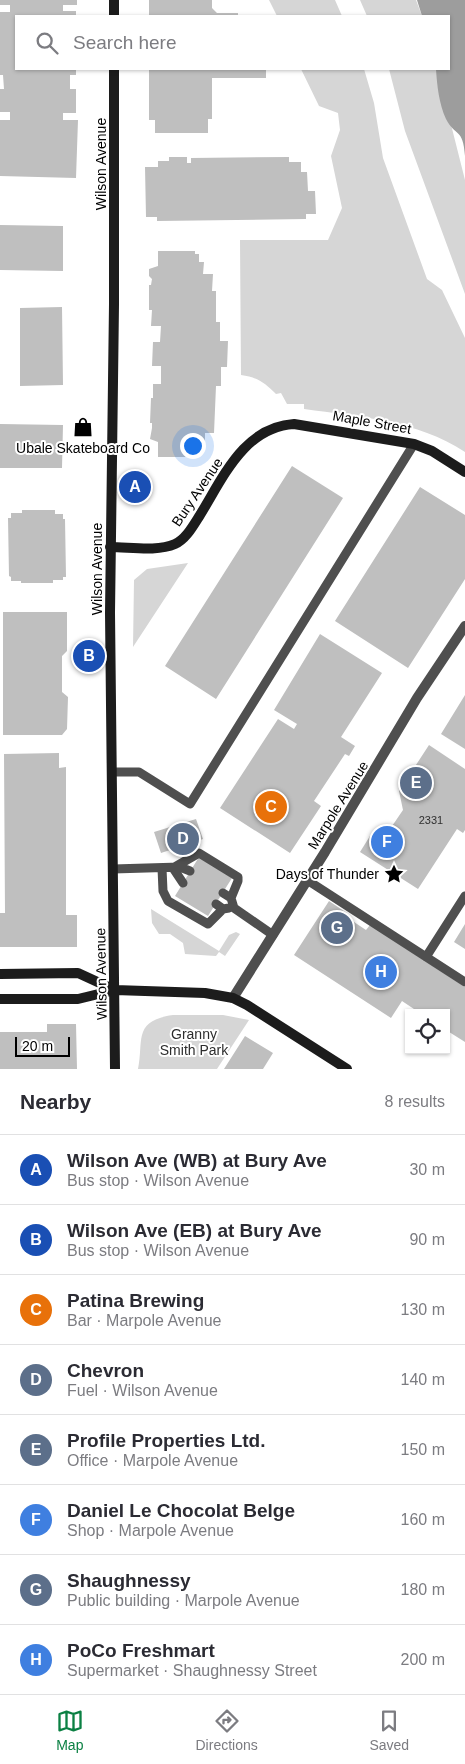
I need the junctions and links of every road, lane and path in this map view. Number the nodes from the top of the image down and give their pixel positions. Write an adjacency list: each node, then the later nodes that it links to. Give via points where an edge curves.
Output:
1 (114, 0): 2 (street)
2 (114, 15)
3 (114, 70): 7 (street, Wilson Avenue)
4 (267, 429): 5 (street, Maple Street, via 294,424); 7 (street, Bury Avenue, via 242,450 185,537 176,544)
5 (414, 444): 6 (street, Maple Street, via 432,451); 9 (lane, via 190,804 139,772)
6 (465, 472)
7 (110, 547): 9 (street, Wilson Avenue)
8 (465, 626): 14 (street, Marpole Avenue, via 417,698)
9 (112, 772): 12 (street, Wilson Avenue)
10 (162, 868): 11 (lane); 12 (lane); 19 (lane, via 163,890 171,904 208,924 219,907)
11 (173, 868): 13 (lane, via 184,868); 15 (lane); 18 (lane, via 194,854 204,855 238,877)
12 (113, 869): 24 (street, Wilson Avenue)
13 (190, 872)
14 (307, 880): 20 (street, Marpole Avenue); 21 (lane)
15 (183, 883)
16 (223, 892): 18 (lane)
17 (465, 896): 21 (lane)
18 (231, 898): 19 (lane)
19 (234, 908): 20 (lane)
20 (273, 934): 25 (street, Marpole Avenue)
21 (426, 957): 23 (lane)
22 (0, 974): 24 (street, via 78,973)
23 (465, 982)
24 (115, 990): 25 (street, via 195,992); 26 (street, via 78,999); 27 (street, Wilson Avenue)
25 (233, 998): 28 (street)
26 (0, 999)
27 (115, 1069)
28 (347, 1069)

